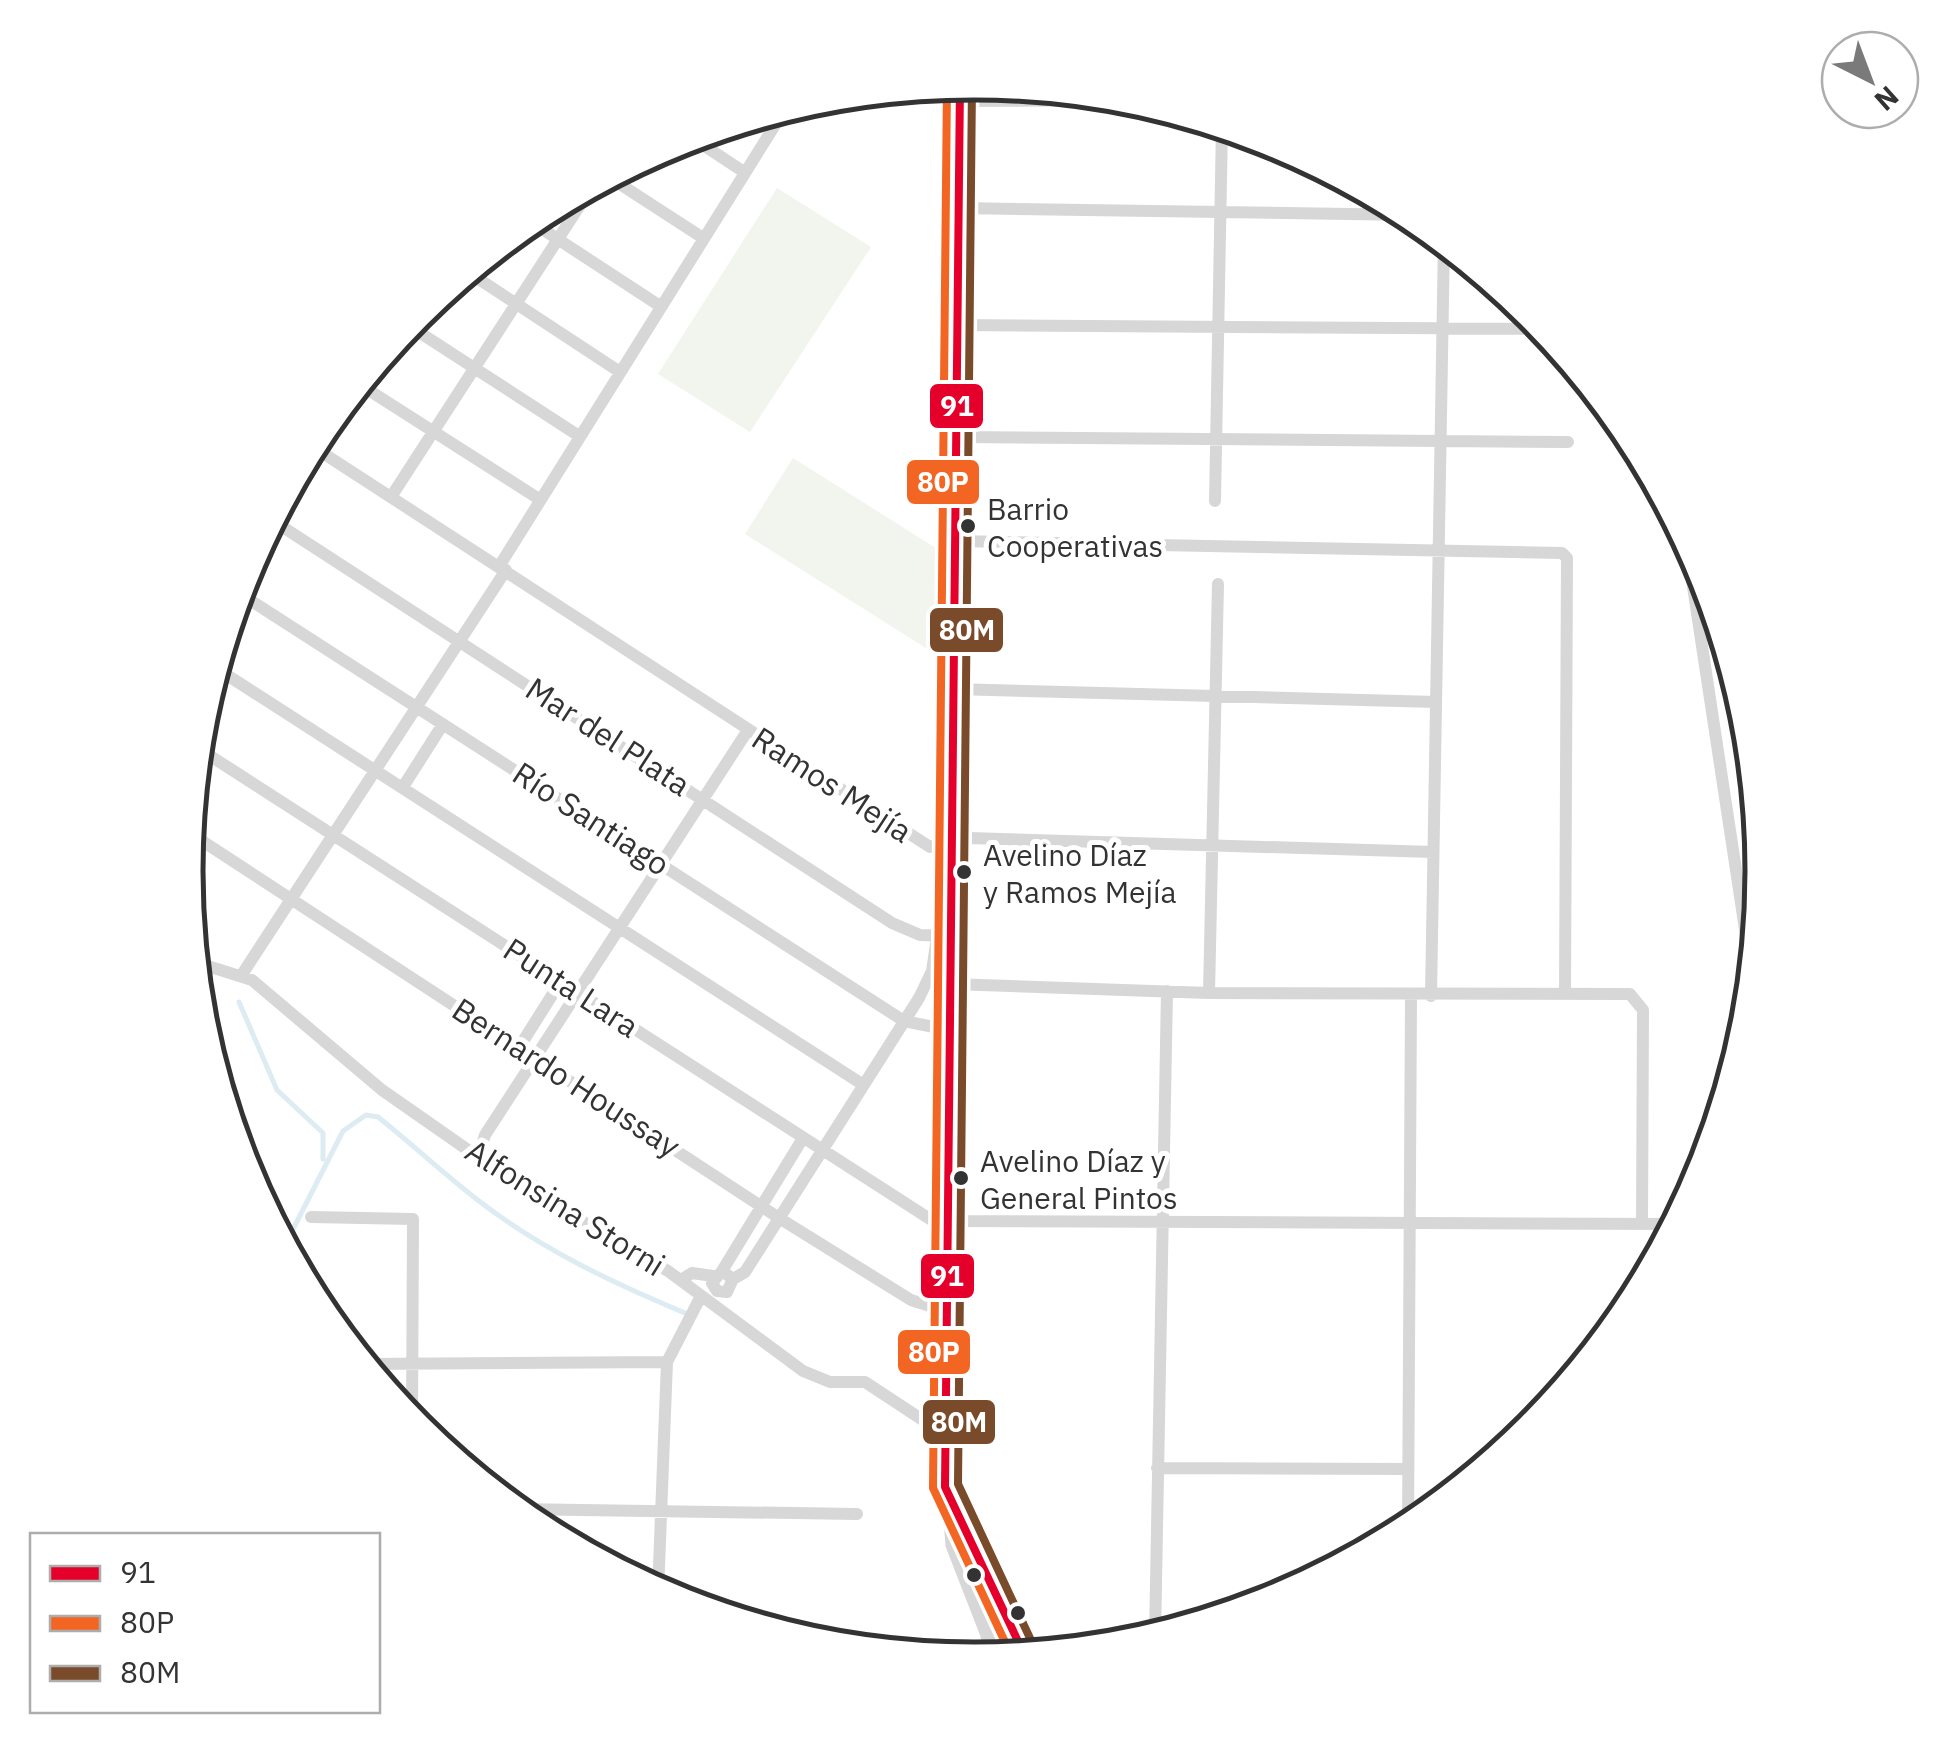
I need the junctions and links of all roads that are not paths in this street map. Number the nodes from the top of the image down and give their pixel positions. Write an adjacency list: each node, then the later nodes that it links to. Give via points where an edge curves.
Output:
1 (959, 101): 7 (street)
2 (772, 127): 5 (street)
3 (1222, 141): 9 (street)
4 (708, 148): 5 (street)
5 (744, 172): 12 (street)
6 (623, 186): 12 (street)
7 (959, 208): 9 (street); 18 (street)
8 (577, 211): 13 (street)
9 (1220, 212): 10 (street); 19 (street)
10 (1378, 214)
11 (544, 231): 13 (street)
12 (703, 238): 17 (street)
13 (558, 240): 16 (street); 17 (street)
14 (1443, 258): 20 (street)
15 (480, 280): 16 (street)
16 (517, 304): 23 (street); 24 (street)
17 (660, 306): 24 (street)
18 (958, 325): 19 (street); 28 (street)
19 (1215, 326): 20 (street); 29 (street)
20 (1440, 327): 21 (street); 30 (street)
21 (1523, 329)
22 (422, 334): 23 (street)
23 (475, 369): 26 (street); 27 (street)
24 (620, 372): 27 (street)
25 (371, 392): 26 (street)
26 (435, 433): 33 (street); 34 (street)
27 (578, 436): 34 (street)
28 (956, 436): 29 (street); 37 (street)
29 (1214, 436): 30 (street); 35 (street)
30 (1439, 438): 31 (street); 38 (street)
31 (1568, 442)
32 (326, 455): 33 (street, Ramos Mejía)
33 (391, 498): 39 (street, Ramos Mejía)
34 (539, 499): 39 (street)
35 (1215, 501)
36 (284, 528): 43 (street, Mar del Plata)
37 (955, 540): 38 (street); 45 (street)
38 (1439, 550): 47 (street); 72 (street, via 1556,549 1567,558)
39 (503, 568): 43 (street); 50 (street, Ramos Mejía)
40 (1218, 584): 46 (street)
41 (1694, 591): 62 (street)
42 (252, 602): 48 (street, Río Santiago)
43 (459, 642): 48 (street); 54 (street, Mar del Plata)
44 (229, 676): 52 (street)
45 (953, 689): 46 (street); 57 (street)
46 (1214, 695): 47 (street); 58 (street)
47 (1436, 702): 59 (street)
48 (416, 706): 49 (street, Río Santiago); 52 (street)
49 (443, 724): 53 (street); 60 (street, Río Santiago)
50 (748, 730): 54 (street); 57 (street, Ramos Mejía, via 918,842)
51 (212, 757): 55 (street, Punta Lara)
52 (375, 768): 53 (street); 55 (street)
53 (403, 787): 63 (street)
54 (704, 799): 60 (street); 64 (street, Mar del Plata, via 892,923)
55 (333, 833): 61 (street); 67 (street, Punta Lara)
56 (204, 842): 61 (street, Bernardo Houssay)
57 (951, 842): 58 (street, Ramos Mejía); 64 (street)
58 (1210, 844): 59 (street, Ramos Mejía); 71 (street)
59 (1434, 852): 74 (street)
60 (660, 864): 63 (street); 75 (street, Río Santiago)
61 (290, 898): 66 (street); 77 (street, Bernardo Houssay)
62 (1745, 926)
63 (620, 927): 70 (street); 79 (street)
64 (944, 936): 68 (street); 75 (street)
65 (209, 966): 66 (street, Alfonsina Storni)
66 (241, 976): 82 (street, Alfonsina Storni, via 382,1090)
67 (560, 982): 70 (street, Punta Lara); 77 (street)
68 (950, 984): 69 (street); 76 (street)
69 (1167, 991): 71 (street); 90 (street)
70 (577, 992): 78 (street); 80 (street, Punta Lara)
71 (1209, 993): 73 (street)
72 (1564, 994): 74 (street); 87 (street, via 1630,994 1640,1001)
73 (1411, 996): 74 (street); 86 (street)
74 (1431, 996)
75 (904, 1021): 76 (street, Río Santiago); 79 (street)
76 (949, 1030): 88 (street)
77 (520, 1046): 78 (street, Bernardo Houssay)
78 (536, 1057): 82 (street, via 484,1135); 83 (street, Bernardo Houssay)
79 (862, 1084): 81 (street)
80 (803, 1138): 81 (street, Punta Lara); 83 (street)
81 (823, 1151): 85 (street); 88 (street, Punta Lara)
82 (478, 1157): 92 (street, Alfonsina Storni, via 547,1192 586,1224)
83 (759, 1205): 85 (street, Bernardo Houssay); 91 (street)
84 (311, 1217): 97 (street, via 413,1219)
85 (779, 1218): 91 (street, via 745,1272); 94 (street, Bernardo Houssay, via 912,1300)
86 (1411, 1220): 87 (street); 90 (street); 101 (street)
87 (1642, 1222): 89 (street)
88 (947, 1223): 90 (street); 94 (street)
89 (1661, 1223)
90 (1164, 1224): 100 (street)
91 (723, 1275): 92 (street, via 692,1273)
92 (681, 1280): 93 (street, Alfonsina Storni)
93 (702, 1296): 95 (street); 99 (street, Alfonsina Storni, via 803,1371 830,1382 865,1382)
94 (946, 1311): 99 (street)
95 (667, 1362): 97 (street); 104 (street)
96 (382, 1365): 97 (street)
97 (414, 1366): 98 (street)
98 (413, 1399)
99 (944, 1434): 102 (street)
100 (1158, 1468): 101 (street); 108 (street)
101 (1408, 1469): 105 (street)
102 (945, 1487): 109 (street); 110 (street, via 953,1545)
103 (542, 1510): 104 (street)
104 (663, 1510): 106 (street); 107 (street)
105 (1408, 1510)
106 (857, 1514)
107 (659, 1574)
108 (1155, 1621)
109 (1017, 1641)
110 (989, 1642)

